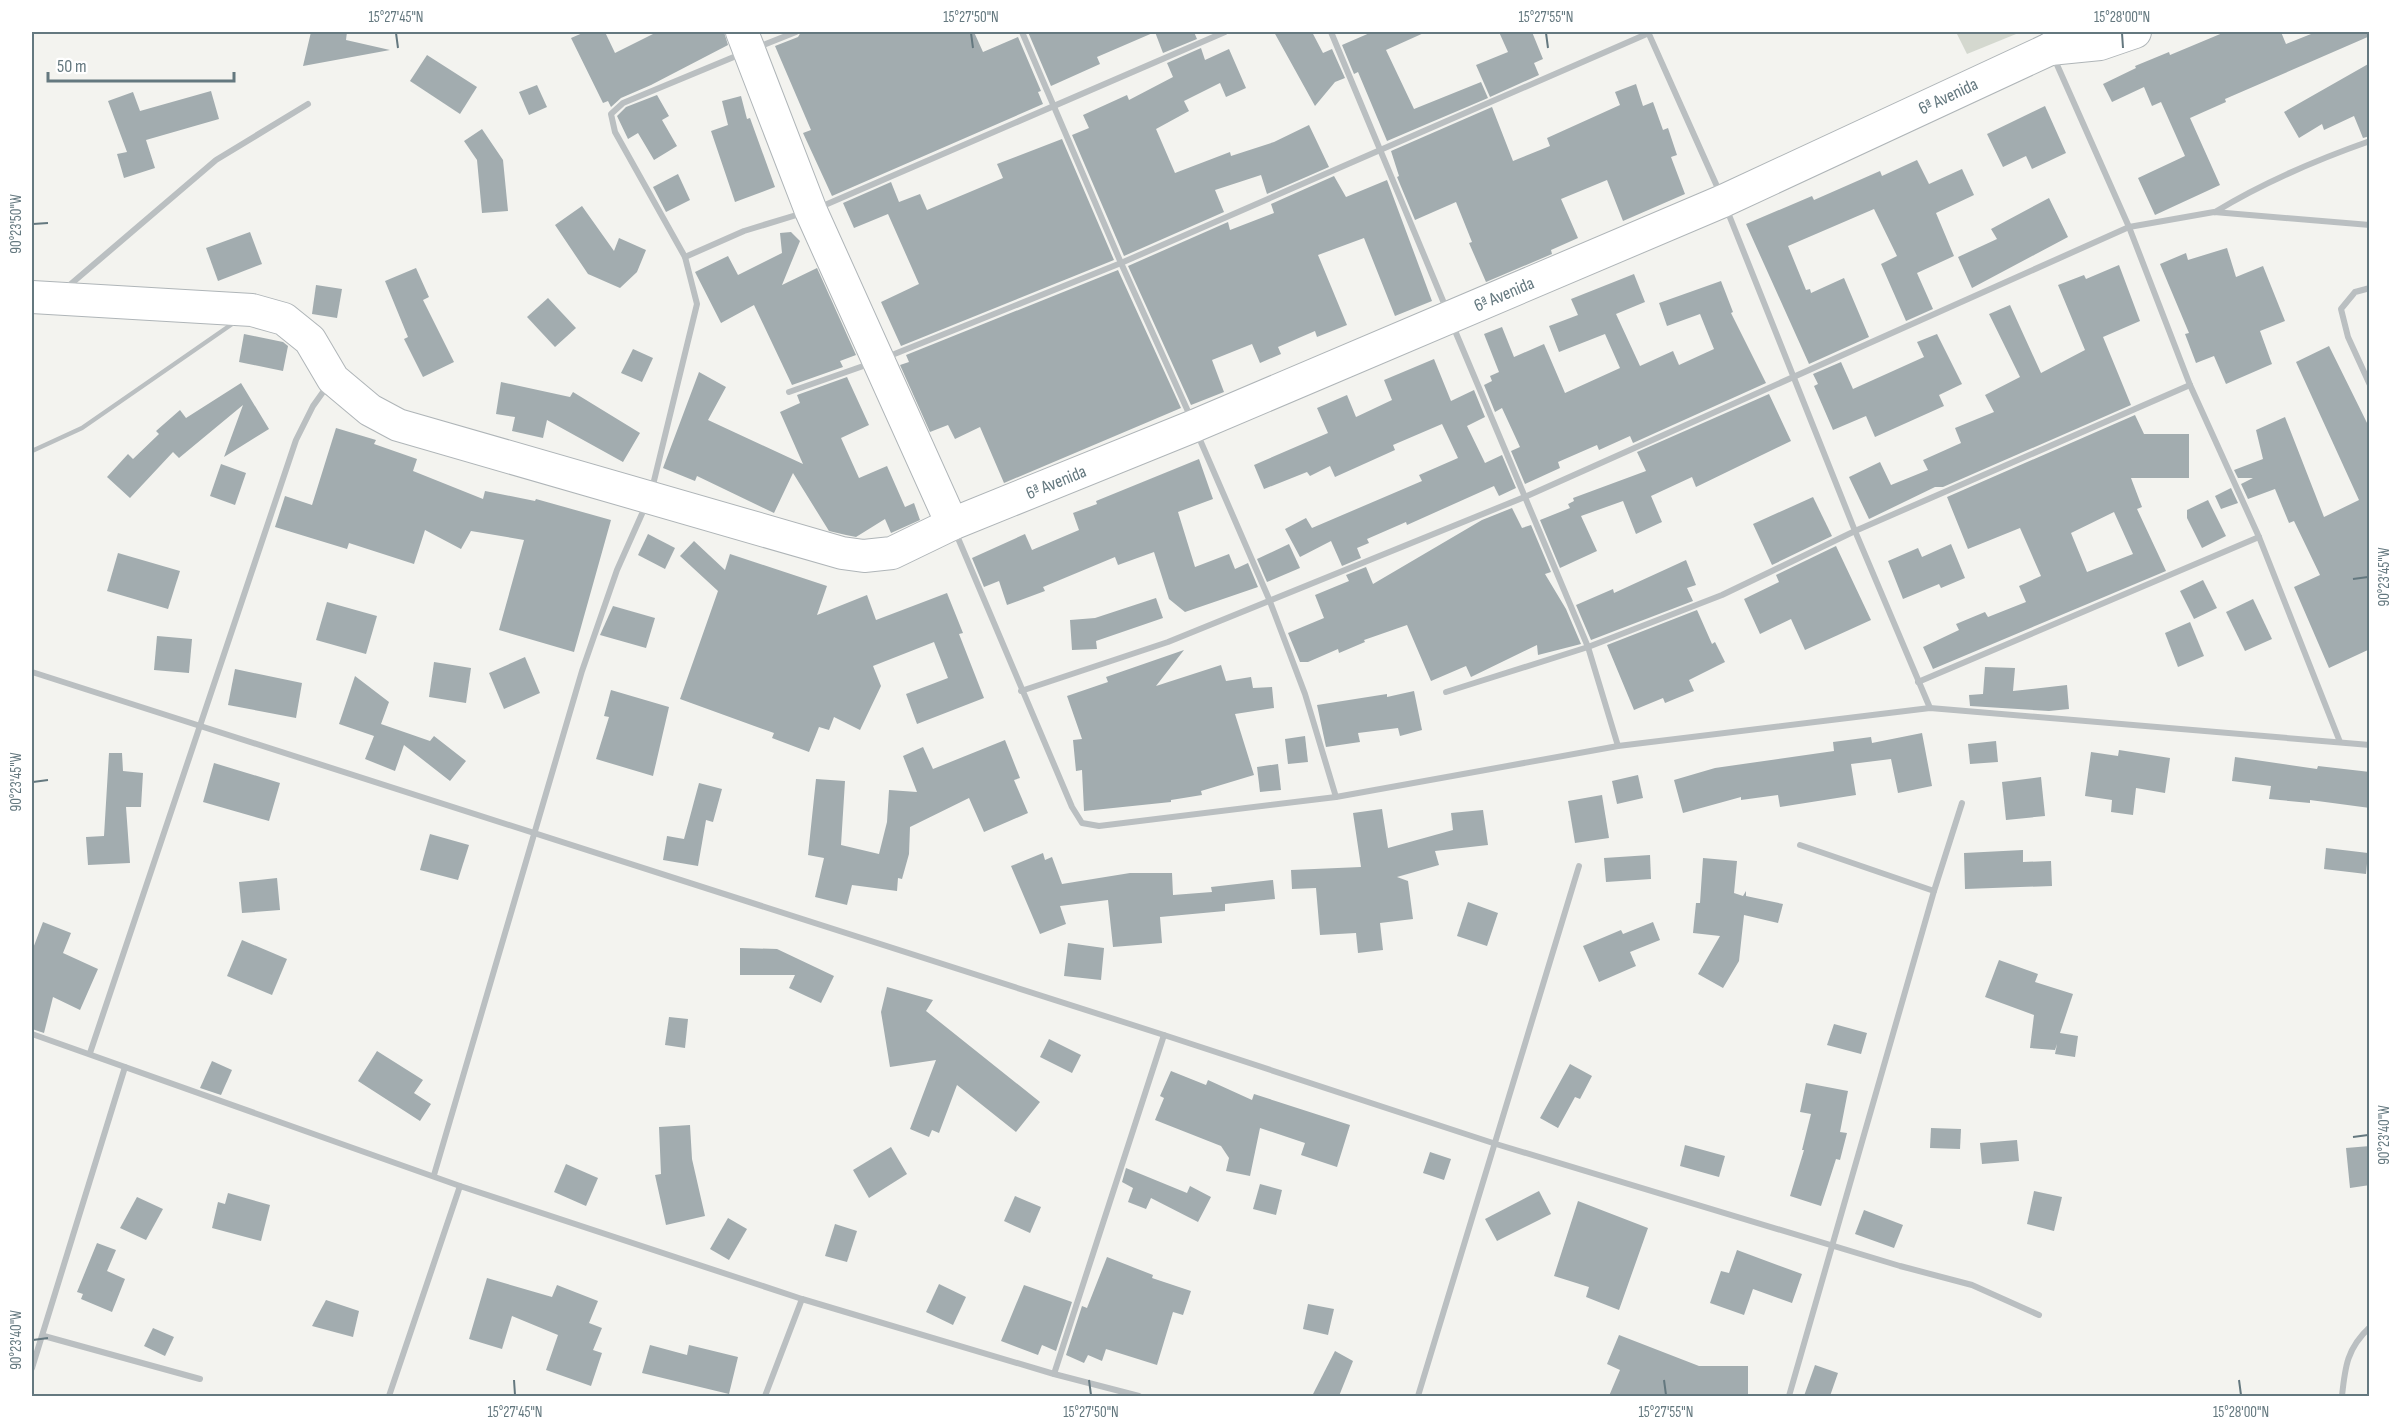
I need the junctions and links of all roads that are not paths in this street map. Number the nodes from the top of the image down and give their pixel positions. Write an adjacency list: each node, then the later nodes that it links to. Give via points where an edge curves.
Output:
1 (796, 32): 8 (street)
2 (1022, 32): 10 (street)
3 (1225, 32): 10 (street)
4 (1331, 32): 12 (street)
5 (1648, 32): 12 (street); 13 (street)
6 (2135, 32): 7 (street, 6ª Avenida, via 2100,45)
7 (2062, 40): 13 (street, 6ª Avenida); 17 (street)
8 (746, 41): 14 (street); 18 (street, via 623,103 611,114 615,132)
9 (308, 104): 21 (street, via 216,160)
10 (1054, 107): 14 (street); 19 (street)
11 (2370, 141): 15 (street, via 2320,159)
12 (1380, 151): 19 (street); 23 (street)
13 (1723, 201): 23 (street, 6ª Avenida); 25 (street)
14 (811, 211): 18 (street, via 744,231); 24 (street)
15 (2214, 212): 16 (street); 17 (street)
16 (2370, 225)
17 (2129, 227): 25 (street); 27 (street)
18 (685, 257): 32 (street, via 697,304)
19 (1121, 263): 24 (street); 30 (street)
20 (2370, 288): 28 (street, via 2355,292 2341,309 2348,337)
21 (43, 298): 22 (street, 6ª Avenida)
22 (252, 310): 26 (street, 6ª Avenida, via 284,319 310,340); 31 (lane, via 82,428)
23 (1450, 318): 30 (street, 6ª Avenida); 33 (street)
24 (880, 360): 29 (street); 34 (street)
25 (1795, 376): 33 (street); 35 (street)
26 (333, 379): 32 (street, 6ª Avenida, via 370,410 398,425); 44 (street, via 313,406 296,440)
27 (2190, 385): 35 (street); 36 (street)
28 (2370, 385)
29 (789, 392)
30 (1194, 426): 34 (street, 6ª Avenida); 37 (street)
31 (32, 451)
32 (650, 496): 34 (street, 6ª Avenida, via 842,553 864,556 892,553); 50 (street, via 617,570 582,671)
33 (1527, 496): 37 (street); 38 (street)
34 (952, 524): 41 (street)
35 (1855, 531): 38 (street, via 1722,595); 40 (street)
36 (2259, 537): 40 (street); 45 (street)
37 (1269, 600): 41 (street, via 1168,642); 48 (street, via 1305,694)
38 (1588, 647): 42 (street); 47 (street)
39 (32, 672): 44 (street)
40 (1918, 682): 43 (street)
41 (1021, 691): 48 (street, via 1082,823 1099,826)
42 (1446, 692)
43 (1930, 708): 45 (street); 47 (street)
44 (200, 724): 50 (street); 56 (street)
45 (2340, 742): 46 (street)
46 (2370, 745)
47 (1618, 746): 48 (street)
48 (1336, 797)
49 (1962, 803): 53 (street)
50 (534, 832): 55 (street); 59 (street)
51 (1800, 845): 53 (street)
52 (1579, 866): 58 (street)
53 (1934, 891): 61 (street)
54 (32, 1034): 56 (street)
55 (1164, 1035): 58 (street); 67 (street)
56 (90, 1053): 57 (street)
57 (125, 1067): 59 (street); 65 (street)
58 (1496, 1144): 61 (street); 72 (street)
59 (434, 1175): 60 (street)
60 (460, 1186): 62 (street); 69 (street)
61 (1831, 1244): 63 (street, via 1972,1285); 73 (street)
62 (802, 1299): 67 (street); 70 (street)
63 (2039, 1315)
64 (2370, 1327): 74 (street, via 2354,1341)
65 (44, 1336): 66 (street); 68 (street)
66 (32, 1368)
67 (1054, 1374): 71 (street)
68 (200, 1379)
69 (389, 1396)
70 (765, 1396)
71 (1139, 1396)
72 (1418, 1396)
73 (1789, 1396)
74 (2342, 1396)

